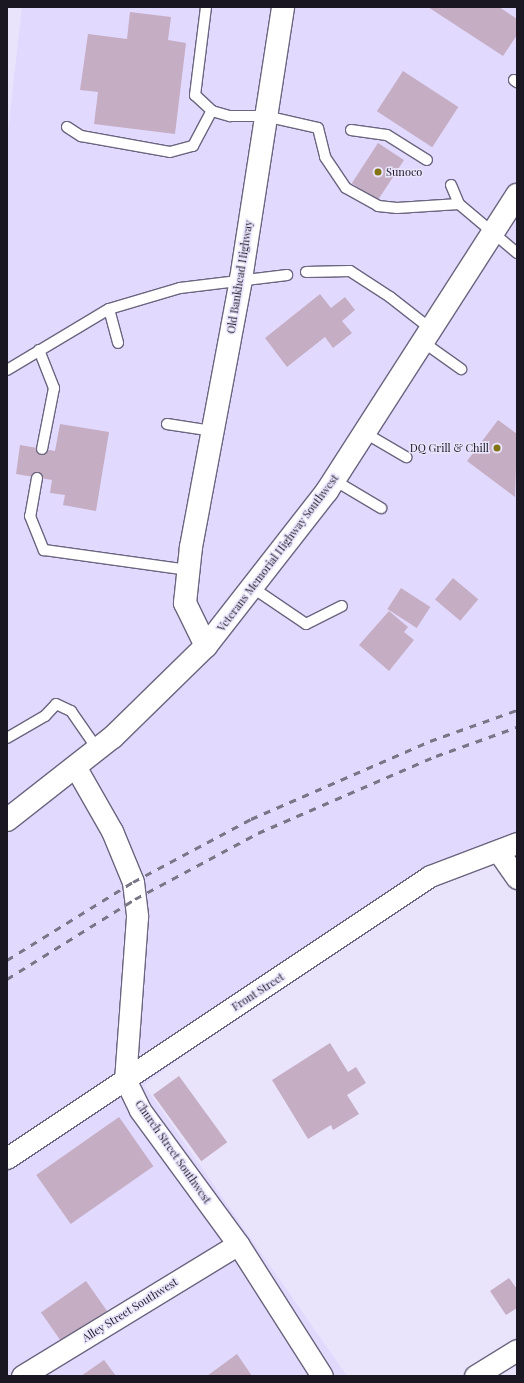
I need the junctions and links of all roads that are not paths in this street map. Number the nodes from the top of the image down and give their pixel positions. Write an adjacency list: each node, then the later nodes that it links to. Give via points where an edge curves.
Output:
1 (206, 7): 3 (lane, via 195,95)
2 (283, 7): 4 (main road, Old Bankhead Highway)
3 (212, 111): 4 (lane, via 230,116); 5 (lane, via 193,146 170,152 81,136)
4 (265, 116): 10 (lane, via 318,128 325,157 346,188 378,206 397,208); 15 (main road, Old Bankhead Highway)
5 (67, 127)
6 (350, 130): 7 (lane, via 387,135)
7 (427, 160)
8 (451, 185): 10 (lane)
9 (517, 194): 11 (main road, Veterans Memorial Highway Southwest)
10 (459, 204): 11 (lane)
11 (492, 234): 12 (lane); 17 (main road, Veterans Memorial Highway Southwest)
12 (517, 253)
13 (306, 272): 17 (lane, via 350,271 390,296)
14 (287, 275): 15 (lane)
15 (240, 279): 16 (lane, via 180,288); 23 (main road, Old Bankhead Highway)
16 (109, 309): 18 (lane); 19 (lane)
17 (427, 336): 20 (lane); 24 (main road, Veterans Memorial Highway Southwest)
18 (118, 343)
19 (39, 350): 21 (lane); 25 (lane, via 54,388)
20 (461, 369)
21 (7, 370)
22 (167, 424): 23 (lane)
23 (213, 431): 30 (main road, Old Bankhead Highway)
24 (365, 433): 26 (lane); 28 (main road, Veterans Memorial Highway Southwest)
25 (42, 449)
26 (406, 457)
27 (37, 478): 30 (lane, via 30,516 44,550)
28 (334, 480): 29 (lane); 31 (main road, Veterans Memorial Highway Southwest)
29 (381, 508)
30 (189, 570): 33 (main road, Old Bankhead Highway, via 185,603)
31 (253, 588): 32 (lane, via 306,624); 33 (main road, Veterans Memorial Highway Southwest)
32 (342, 606)
33 (206, 646): 35 (main road, Veterans Memorial Highway Southwest, via 152,702)
34 (7, 738): 35 (lane, via 45,716 56,704 71,711)
35 (98, 750): 36 (main road, Veterans Memorial Highway Southwest)
36 (76, 768): 37 (main road, Veterans Memorial Highway Southwest); 40 (street, via 112,831 133,882 137,917)
37 (7, 820)
38 (508, 847): 39 (street); 40 (street, Front Street, via 430,876)
39 (517, 878)
40 (125, 1079): 41 (street, Front Street); 42 (street, Church Street Southwest, via 140,1110)
41 (7, 1158)
42 (238, 1244): 44 (street, Alley Street Southwest); 45 (street, Church Street Southwest)
43 (517, 1350): 46 (street)
44 (22, 1376)
45 (322, 1376)
46 (475, 1376)

